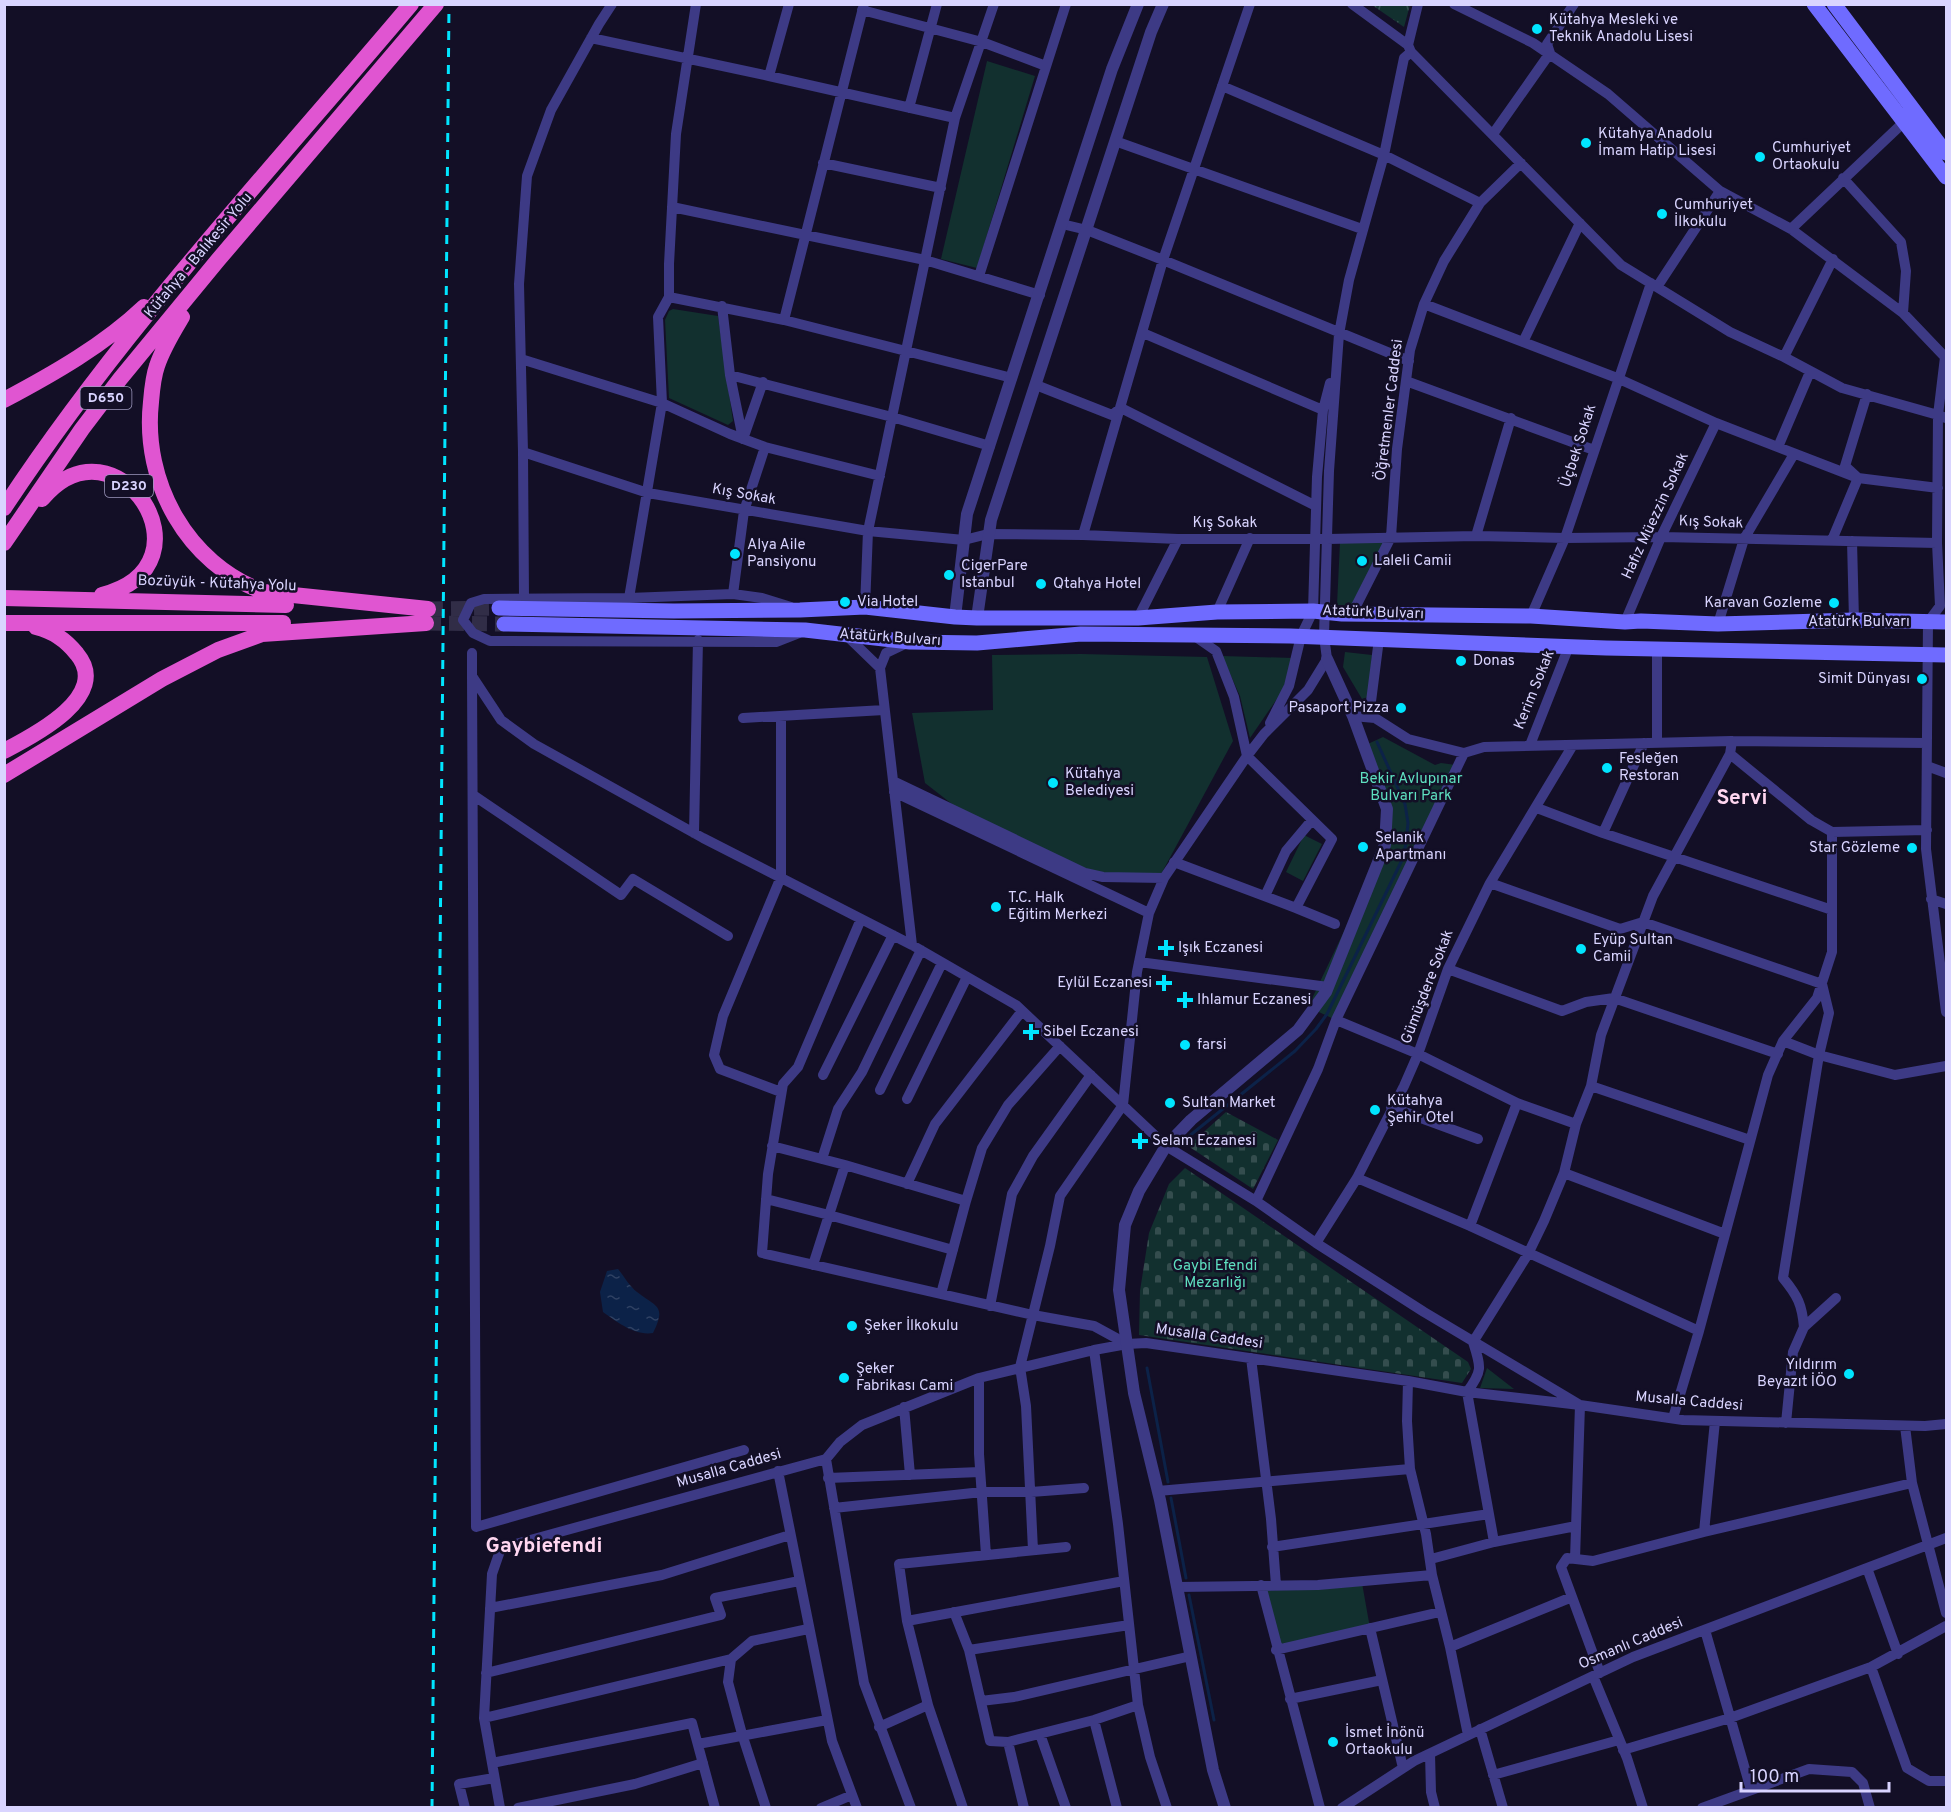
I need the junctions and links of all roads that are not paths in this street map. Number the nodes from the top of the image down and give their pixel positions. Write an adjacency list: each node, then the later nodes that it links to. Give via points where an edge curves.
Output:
1 (436, 4): 53 (highway, Kütahya - Balıkesir Yolu / D650)
2 (624, 4): 17 (street)
3 (696, 4): 25 (street)
4 (789, 4): 27 (street)
5 (937, 4): 20 (street)
6 (994, 4): 22 (street)
7 (1066, 4): 26 (street)
8 (1138, 4): 47 (street, via 1112,69)
9 (1163, 4): 34 (street)
10 (1250, 4): 28 (street)
11 (1352, 4): 23 (street)
12 (1418, 4): 23 (street)
13 (1454, 4): 24 (street)
14 (1574, 4): 24 (street, via 1546,44)
15 (1814, 4): 32 (main road)
16 (1834, 4): 35 (main road)
17 (609, 5): 21 (street)
18 (863, 7): 20 (street); 29 (street)
19 (408, 8): 56 (highway, Kütahya - Balıkesir Yolu)
20 (931, 27): 22 (street); 30 (street)
21 (591, 38): 25 (street); 72 (street, via 551,110 526,176 519,284)
22 (982, 42): 26 (street); 31 (street)
23 (1410, 49): 33 (street); 36 (street, via 1404,58)
24 (1550, 53): 33 (street); 43 (street, via 1608,94)
25 (687, 59): 27 (street); 45 (street, via 676,134)
26 (1046, 66): 57 (street)
27 (769, 76): 29 (street)
28 (1222, 86): 36 (street); 39 (street)
29 (841, 92): 30 (street); 37 (street)
30 (909, 108): 31 (street)
31 (955, 118): 42 (street)
32 (1904, 122): 40 (main road); 41 (street)
33 (1493, 134): 38 (street)
34 (1115, 141): 39 (street); 50 (street)
35 (1947, 153)
36 (1384, 155): 44 (street); 48 (street)
37 (823, 163): 42 (street); 51 (street)
38 (1521, 163): 44 (street, Öğretmenler Caddesi); 46 (street)
39 (1194, 168): 48 (street); 55 (street)
40 (1947, 177)
41 (1843, 178): 49 (street); 63 (street, via 1901,242 1906,271)
42 (940, 188): 54 (street)
43 (1720, 191): 49 (street); 58 (street, Üçbek Sokak)
44 (1480, 203): 61 (street, Öğretmenler Caddesi, via 1444,261)
45 (672, 207): 51 (street); 60 (street)
46 (1580, 223): 58 (street, via 1621,265); 67 (street)
47 (1062, 224): 50 (street); 59 (street)
48 (1362, 229): 66 (street)
49 (1791, 229): 52 (street)
50 (1087, 230): 55 (street); 80 (street)
51 (806, 234): 54 (street); 64 (street)
52 (1833, 259): 63 (street); 69 (street)
53 (218, 260): 120 (highway, Kütahya - Balıkesir Yolu / D650, via 82,429); 133 (highway, via 165,347 153,386 152,452 172,512 196,547 245,585 264,592)
54 (925, 260): 57 (street); 68 (street)
55 (1163, 260): 65 (street); 66 (street)
56 (183, 269): 82 (highway, via 124,324 71,362); 103 (highway, Kütahya - Balıkesir Yolu)
57 (979, 276): 59 (street)
58 (1654, 285): 69 (street, via 1730,332); 77 (street, Üçbek Sokak)
59 (1040, 294): 76 (street)
60 (669, 297): 62 (street); 83 (street, via 658,317)
61 (1424, 304): 67 (street); 73 (street, Öğretmenler Caddesi)
62 (722, 306): 64 (street); 75 (street)
63 (1903, 313): 71 (street)
64 (784, 320): 68 (street)
65 (1143, 333): 84 (street); 85 (street)
66 (1339, 334): 70 (street); 73 (street)
67 (1523, 342): 77 (street)
68 (906, 351): 76 (street); 86 (street)
69 (1784, 357): 74 (street)
70 (1336, 358): 85 (street); 115 (street)
71 (1946, 358): 87 (street)
72 (521, 359): 83 (street); 95 (street)
73 (1409, 361): 78 (street, Öğretmenler Caddesi)
74 (1810, 372): 81 (street, via 1842,388); 93 (street)
75 (730, 375): 79 (street); 90 (street)
76 (1012, 378): 91 (street)
77 (1617, 378): 89 (street); 94 (street, Üçbek Sokak)
78 (1406, 381): 88 (street); 109 (street, Öğretmenler Caddesi)
79 (763, 382): 86 (street); 90 (street)
80 (1036, 385): 84 (street, via 1112,414); 106 (street)
81 (1867, 394): 87 (street); 98 (street, via 1845,465)
82 (4, 400)
83 (662, 403): 90 (street); 100 (street)
84 (1121, 408): 101 (street); 107 (street)
85 (1323, 410): 101 (street)
86 (892, 417): 91 (street); 97 (street)
87 (1942, 417): 99 (street)
88 (1511, 418): 94 (street); 108 (street)
89 (1716, 423): 93 (street); 110 (street, Hafız Müezzin Sokak)
90 (743, 439): 92 (street)
91 (990, 446): 117 (street, via 967,514)
92 (765, 447): 97 (street); 104 (street)
93 (1778, 447): 96 (street)
94 (1594, 450): 114 (street, Üçbek Sokak)
95 (523, 452): 100 (street, Kış Sokak); 124 (street)
96 (1794, 454): 98 (street); 116 (street)
97 (880, 476): 105 (street)
98 (1858, 478): 99 (street); 118 (street)
99 (1938, 488): 102 (street)
100 (648, 493): 104 (street, Kış Sokak); 125 (street)
101 (1316, 506): 113 (street)
102 (1942, 507): 121 (street)
103 (4, 508)
104 (744, 511): 105 (street, Kış Sokak); 122 (street)
105 (868, 531): 117 (street, Kış Sokak); 127 (street)
106 (988, 534): 107 (street, Kış Sokak); 117 (street, Kış Sokak); 136 (street)
107 (1083, 535): 111 (street, Kış Sokak)
108 (1476, 536): 109 (street, Kış Sokak); 114 (street, Kış Sokak)
109 (1391, 537): 115 (street, Kış Sokak); 132 (street, Öğretmenler Caddesi)
110 (1661, 537): 114 (street, Kış Sokak); 116 (street, Kış Sokak); 139 (street, Hafız Müezzin Sokak)
111 (1178, 538): 112 (street, Kış Sokak); 137 (street)
112 (1250, 538): 113 (street, Kış Sokak); 130 (street)
113 (1314, 538): 115 (street, Kış Sokak); 131 (street)
114 (1565, 538): 134 (street, Üçbek Sokak)
115 (1328, 539): 131 (street)
116 (1744, 539): 118 (street, Kış Sokak); 145 (street)
117 (964, 540): 135 (street)
118 (1832, 540): 119 (street, Kış Sokak)
119 (1852, 540): 121 (street, Kış Sokak); 138 (street)
120 (4, 543): 126 (highway, D230, via 60,482 89,472 119,478 144,501 155,532 154,548 148,563 129,584)
121 (1937, 543): 140 (street, via 1940,606)
122 (733, 594): 125 (street, Atatürk Bulvarı); 129 (street, Atatürk Bulvarı)
123 (4, 598): 126 (highway, Bozüyük - Kütahya Yolu / D230)
124 (524, 598): 125 (street, Atatürk Bulvarı); 152 (street, Atatürk Bulvarı, via 471,603 463,620 473,633 490,641)
125 (629, 598)
126 (90, 599): 133 (highway, Bozüyük - Kütahya Yolu)
127 (866, 607): 129 (main road, Atatürk Bulvarı); 135 (main road, Atatürk Bulvarı)
128 (499, 608): 129 (main road, Atatürk Bulvarı)
129 (800, 610)
130 (1217, 612): 131 (main road, Atatürk Bulvarı); 137 (main road, Atatürk Bulvarı)
131 (1319, 612): 132 (main road, Atatürk Bulvarı); 149 (street); 150 (street)
132 (1352, 614): 134 (main road, Atatürk Bulvarı)
133 (427, 616): 143 (highway); 181 (highway, via 262,634 218,650)
134 (1531, 616): 139 (main road, Atatürk Bulvarı)
135 (955, 617): 136 (main road, Atatürk Bulvarı)
136 (976, 618): 137 (main road, Atatürk Bulvarı); 154 (main road)
137 (1138, 618)
138 (1854, 620): 140 (main road, Atatürk Bulvarı); 145 (main road, Atatürk Bulvarı)
139 (1625, 622): 145 (main road, Atatürk Bulvarı)
140 (1929, 622): 141 (main road, Atatürk Bulvarı); 158 (street)
141 (1947, 622)
142 (4, 623): 143 (highway)
143 (23, 623): 175 (highway, via 46,629 69,644 80,658 85,674 81,692 68,711)
144 (504, 624): 146 (main road, Atatürk Bulvarı)
145 (1718, 624)
146 (805, 630): 148 (main road, Atatürk Bulvarı); 152 (street, Atatürk Bulvarı, via 776,642)
147 (1193, 635): 149 (main road, Atatürk Bulvarı); 154 (main road, Atatürk Bulvarı, via 1081,634); 178 (street, via 1216,651 1234,697)
148 (847, 636): 153 (main road, Atatürk Bulvarı); 161 (street)
149 (1301, 636): 150 (main road, Atatürk Bulvarı); 168 (street, via 1289,686)
150 (1324, 636): 151 (main road, Atatürk Bulvarı); 160 (street)
151 (1379, 639): 155 (main road, Atatürk Bulvarı); 166 (street)
152 (698, 640): 188 (street)
153 (910, 642): 154 (main road, Atatürk Bulvarı); 161 (street, via 886,653)
154 (977, 642)
155 (1569, 646): 156 (main road, Atatürk Bulvarı); 173 (street, Kerim Sokak)
156 (1657, 649): 158 (main road, Atatürk Bulvarı); 171 (street)
157 (472, 653): 162 (street)
158 (1928, 654): 159 (main road, Atatürk Bulvarı); 172 (street)
159 (1947, 655)
160 (1327, 659): 165 (street); 168 (street, via 1308,690)
161 (880, 668): 163 (street)
162 (472, 676): 183 (street); 188 (street, via 501,720 534,744)
163 (884, 710): 164 (street); 182 (street)
164 (781, 716): 167 (street); 192 (street)
165 (1353, 716): 166 (street); 212 (street, via 1387,809 1385,845)
166 (1369, 717): 176 (street, via 1408,739)
167 (743, 718)
168 (1264, 734): 178 (street)
169 (1732, 741): 171 (street); 172 (street); 177 (street)
170 (1644, 743): 171 (street); 174 (street); 189 (street)
171 (1657, 743)
172 (1927, 743): 179 (street)
173 (1530, 745): 174 (street); 176 (street, via 1484,747)
174 (1573, 745): 184 (street, Gümüşdere Sokak)
175 (4, 751)
176 (1464, 753): 216 (street)
177 (1730, 754): 187 (street, via 1811,820); 190 (street)
178 (1247, 756): 185 (street); 191 (street)
179 (1927, 766): 180 (street); 186 (street)
180 (1947, 773)
181 (4, 775)
182 (894, 787): 193 (street, via 1085,873); 200 (street); 206 (street)
183 (472, 795): 204 (street, via 621,895 633,879); 273 (street, via 476,1527)
184 (1537, 808): 189 (street); 194 (street, Gümüşdere Sokak)
185 (1312, 820): 195 (street, via 1286,851); 198 (street, via 1332,839)
186 (1927, 831): 187 (street); 196 (street)
187 (1832, 832): 199 (street)
188 (694, 833): 192 (street)
189 (1603, 833): 190 (street)
190 (1673, 856): 199 (street); 202 (street)
191 (1174, 862): 193 (street); 195 (street)
192 (781, 877): 201 (street); 227 (street, via 723,1016 714,1055 720,1069)
193 (1164, 878): 200 (street)
194 (1490, 883): 202 (street, via 1620,929); 209 (street, Gümüşdere Sokak)
195 (1265, 896): 198 (street)
196 (1931, 899): 197 (street); 215 (street)
197 (1947, 904)
198 (1296, 908): 203 (street)
199 (1832, 910): 211 (street, via 1832,952)
200 (1149, 913): 207 (street)
201 (861, 919): 205 (street); 227 (street, via 798,1067 783,1083)
202 (1643, 922): 211 (street); 213 (street)
203 (1335, 924)
204 (728, 936)
205 (893, 936): 206 (street); 223 (street)
206 (916, 948): 208 (street); 237 (street, via 862,1072 838,1109)
207 (1139, 962): 212 (street); 230 (street)
208 (942, 963): 210 (street); 226 (street)
209 (1448, 969): 213 (street, via 1562,1011); 219 (street, Gümüşdere Sokak)
210 (967, 977): 214 (street); 228 (street)
211 (1822, 984): 217 (street, via 1817,998); 221 (street, via 1829,1013)
212 (1328, 987): 236 (street, via 1298,1030 1191,1120)
213 (1614, 998): 220 (street); 225 (street, via 1601,1035)
214 (1022, 1011): 218 (street); 241 (street, via 934,1124)
215 (1947, 1011)
216 (1336, 1020): 219 (street); 244 (street, via 1318,1069)
217 (1784, 1041): 220 (street); 221 (street)
218 (1060, 1046): 224 (street); 243 (street, via 1008,1105 982,1148)
219 (1418, 1054): 229 (street); 231 (street, Gümüşdere Sokak)
220 (1778, 1054): 234 (street, via 1768,1075)
221 (1820, 1055): 222 (street, via 1895,1076); 256 (street, via 1783,1278 1802,1307)
222 (1947, 1066)
223 (823, 1075)
224 (1091, 1075): 230 (street); 254 (street, via 1033,1156 1012,1194)
225 (1591, 1086): 232 (street); 234 (street)
226 (880, 1090)
227 (781, 1092): 235 (street)
228 (907, 1099)
229 (1516, 1103): 232 (street); 246 (street)
230 (1123, 1105): 236 (street); 255 (street, via 1060,1196)
231 (1391, 1107): 233 (street); 240 (street, Gümüşdere Sokak)
232 (1576, 1124): 239 (street)
233 (1478, 1139)
234 (1750, 1140): 247 (street)
235 (772, 1146): 237 (street); 242 (street)
236 (1166, 1146): 244 (street); 259 (street, via 1139,1191 1125,1225 1119,1290)
237 (822, 1159): 238 (street)
238 (845, 1165): 241 (street); 245 (street)
239 (1564, 1173): 247 (street); 250 (street)
240 (1357, 1178): 246 (street); 248 (street, Gümüşdere Sokak)
241 (907, 1184): 243 (street)
242 (766, 1199): 245 (street); 251 (street, via 762,1253)
243 (966, 1201): 249 (street)
244 (1256, 1201): 248 (street)
245 (829, 1215): 249 (street); 251 (street)
246 (1470, 1226): 250 (street)
247 (1725, 1234): 257 (street)
248 (1316, 1243): 258 (street)
249 (952, 1250): 252 (street)
250 (1528, 1254): 257 (street); 258 (street)
251 (813, 1265): 252 (street)
252 (941, 1294): 254 (street)
253 (1836, 1298): 256 (street)
254 (990, 1306): 255 (street)
255 (1033, 1315): 259 (street, via 1094,1326); 262 (street)
256 (1804, 1327): 270 (street, via 1793,1352)
257 (1699, 1331): 268 (street)
258 (1473, 1342): 265 (street, via 1480,1365); 266 (street)
259 (1127, 1344): 260 (street, Musalla Caddesi); 261 (street, Musalla Caddesi, via 1146,1343); 283 (street, via 1134,1393)
260 (1094, 1350): 262 (street, Musalla Caddesi); 304 (street)
261 (1251, 1358): 264 (street, Musalla Caddesi); 280 (street)
262 (1020, 1367): 263 (street, Musalla Caddesi); 285 (street)
263 (979, 1378): 267 (street, Musalla Caddesi); 277 (street)
264 (1408, 1381): 265 (street, Musalla Caddesi); 275 (street)
265 (1467, 1392): 266 (street, Musalla Caddesi); 287 (street)
266 (1580, 1405): 268 (street, Musalla Caddesi); 289 (street)
267 (904, 1407): 274 (street, Musalla Caddesi, via 862,1425); 278 (street)
268 (1673, 1418): 269 (street, Musalla Caddesi)
269 (1715, 1421): 270 (street, Musalla Caddesi); 290 (street)
270 (1786, 1423): 272 (street, Musalla Caddesi)
271 (1947, 1424): 272 (street, Musalla Caddesi)
272 (1905, 1426): 281 (street)
273 (744, 1450)
274 (826, 1458): 276 (street, Musalla Caddesi); 279 (street)
275 (1410, 1469): 280 (street); 288 (street)
276 (778, 1471): 291 (street); 309 (street, Musalla Caddesi, via 501,1548 492,1575)
277 (980, 1472): 278 (street); 284 (street)
278 (910, 1475): 279 (street)
279 (828, 1478): 286 (street)
280 (1266, 1481): 283 (street); 296 (street)
281 (1912, 1483): 290 (street); 294 (street)
282 (1084, 1488): 285 (street)
283 (1158, 1491): 307 (street)
284 (982, 1492): 285 (street); 286 (street); 298 (street)
285 (1031, 1492): 297 (street)
286 (834, 1508): 338 (street, via 864,1683)
287 (1489, 1514): 288 (street); 293 (street)
288 (1423, 1524): 296 (street); 299 (street)
289 (1576, 1526): 293 (street); 300 (street)
290 (1704, 1533): 300 (street, via 1593,1561)
291 (790, 1535): 303 (street); 309 (street, via 662,1575)
292 (1947, 1538): 294 (street, Osmanlı Caddesi)
293 (1494, 1542): 299 (street)
294 (1927, 1545): 301 (street, Osmanlı Caddesi); 312 (street)
295 (1066, 1547): 297 (street)
296 (1272, 1547): 306 (street)
297 (1033, 1550): 298 (street)
298 (986, 1555): 313 (street, via 899,1564)
299 (1431, 1559): 302 (street)
300 (1575, 1559): 308 (street, via 1567,1558 1561,1567)
301 (1868, 1568): 318 (street, Osmanlı Caddesi); 322 (street)
302 (1432, 1575): 306 (street); 311 (street)
303 (799, 1581): 317 (street); 327 (street, via 716,1598 721,1615)
304 (1124, 1581): 310 (street); 314 (street)
305 (1261, 1585): 306 (street); 307 (street); 321 (street)
306 (1276, 1585)
307 (1177, 1587): 323 (street)
308 (1572, 1597): 319 (street); 328 (street)
309 (490, 1608): 327 (street)
310 (954, 1612): 313 (street); 320 (street)
311 (1440, 1612): 316 (street); 319 (street)
312 (1947, 1613)
313 (907, 1621): 332 (street)
314 (1129, 1624): 320 (street); 326 (street)
315 (1947, 1626): 322 (street)
316 (1370, 1628): 321 (street); 329 (street)
317 (808, 1629): 324 (street, via 752,1641); 336 (street)
318 (1704, 1630): 328 (street, Osmanlı Caddesi); 335 (street)
319 (1450, 1647): 342 (street)
320 (969, 1650): 331 (street)
321 (1276, 1650): 330 (street)
322 (1898, 1654): 325 (street)
323 (1191, 1656): 326 (street); 370 (street, via 1213,1770)
324 (731, 1659): 334 (street); 340 (street, via 728,1682)
325 (1871, 1667): 335 (street); 352 (street, via 1908,1768 1929,1781)
326 (1134, 1668): 331 (street, via 1014,1697); 333 (street)
327 (486, 1673): 334 (street)
328 (1597, 1674): 339 (street, Osmanlı Caddesi); 345 (street)
329 (1382, 1680): 330 (street); 349 (street)
330 (1290, 1699): 371 (street)
331 (981, 1701): 343 (street, via 990,1741)
332 (928, 1705): 338 (street); 365 (street)
333 (1138, 1705): 337 (street); 369 (street)
334 (484, 1718): 347 (street)
335 (1730, 1718): 345 (street); 353 (street)
336 (827, 1719): 340 (street); 354 (street)
337 (1094, 1720): 341 (street); 368 (street)
338 (879, 1727): 364 (street)
339 (1480, 1730): 342 (street, Osmanlı Caddesi); 350 (street)
340 (741, 1734): 344 (street); 361 (street)
341 (1040, 1734): 343 (street); 367 (street)
342 (1468, 1735): 346 (street, Osmanlı Caddesi)
343 (1008, 1742): 366 (street)
344 (698, 1744): 347 (street, via 692,1723); 348 (street)
345 (1621, 1745): 350 (street); 374 (street)
346 (1430, 1754): 349 (street, Osmanlı Caddesi); 373 (street)
347 (492, 1763): 351 (street)
348 (703, 1763): 357 (street); 360 (street, via 635,1784)
349 (1403, 1768): 372 (street, Osmanlı Caddesi)
350 (1493, 1775): 356 (street)
351 (494, 1778): 358 (street, via 459,1784); 359 (street)
352 (1947, 1781)
353 (1752, 1790): 355 (street); 376 (street, via 1809,1769 1852,1772 1863,1783)
354 (852, 1795): 362 (street); 363 (street)
355 (1728, 1803): 375 (street)
356 (1499, 1806)
357 (714, 1807)
358 (465, 1808)
359 (500, 1808)
360 (518, 1808)
361 (766, 1808)
362 (821, 1808)
363 (857, 1808)
364 (911, 1808)
365 (963, 1808)
366 (1024, 1808)
367 (1066, 1808)
368 (1117, 1808)
369 (1167, 1808)
370 (1225, 1808)
371 (1320, 1808)
372 (1342, 1808)
373 (1435, 1808)
374 (1643, 1808)
375 (1702, 1808)
376 (1870, 1808)

